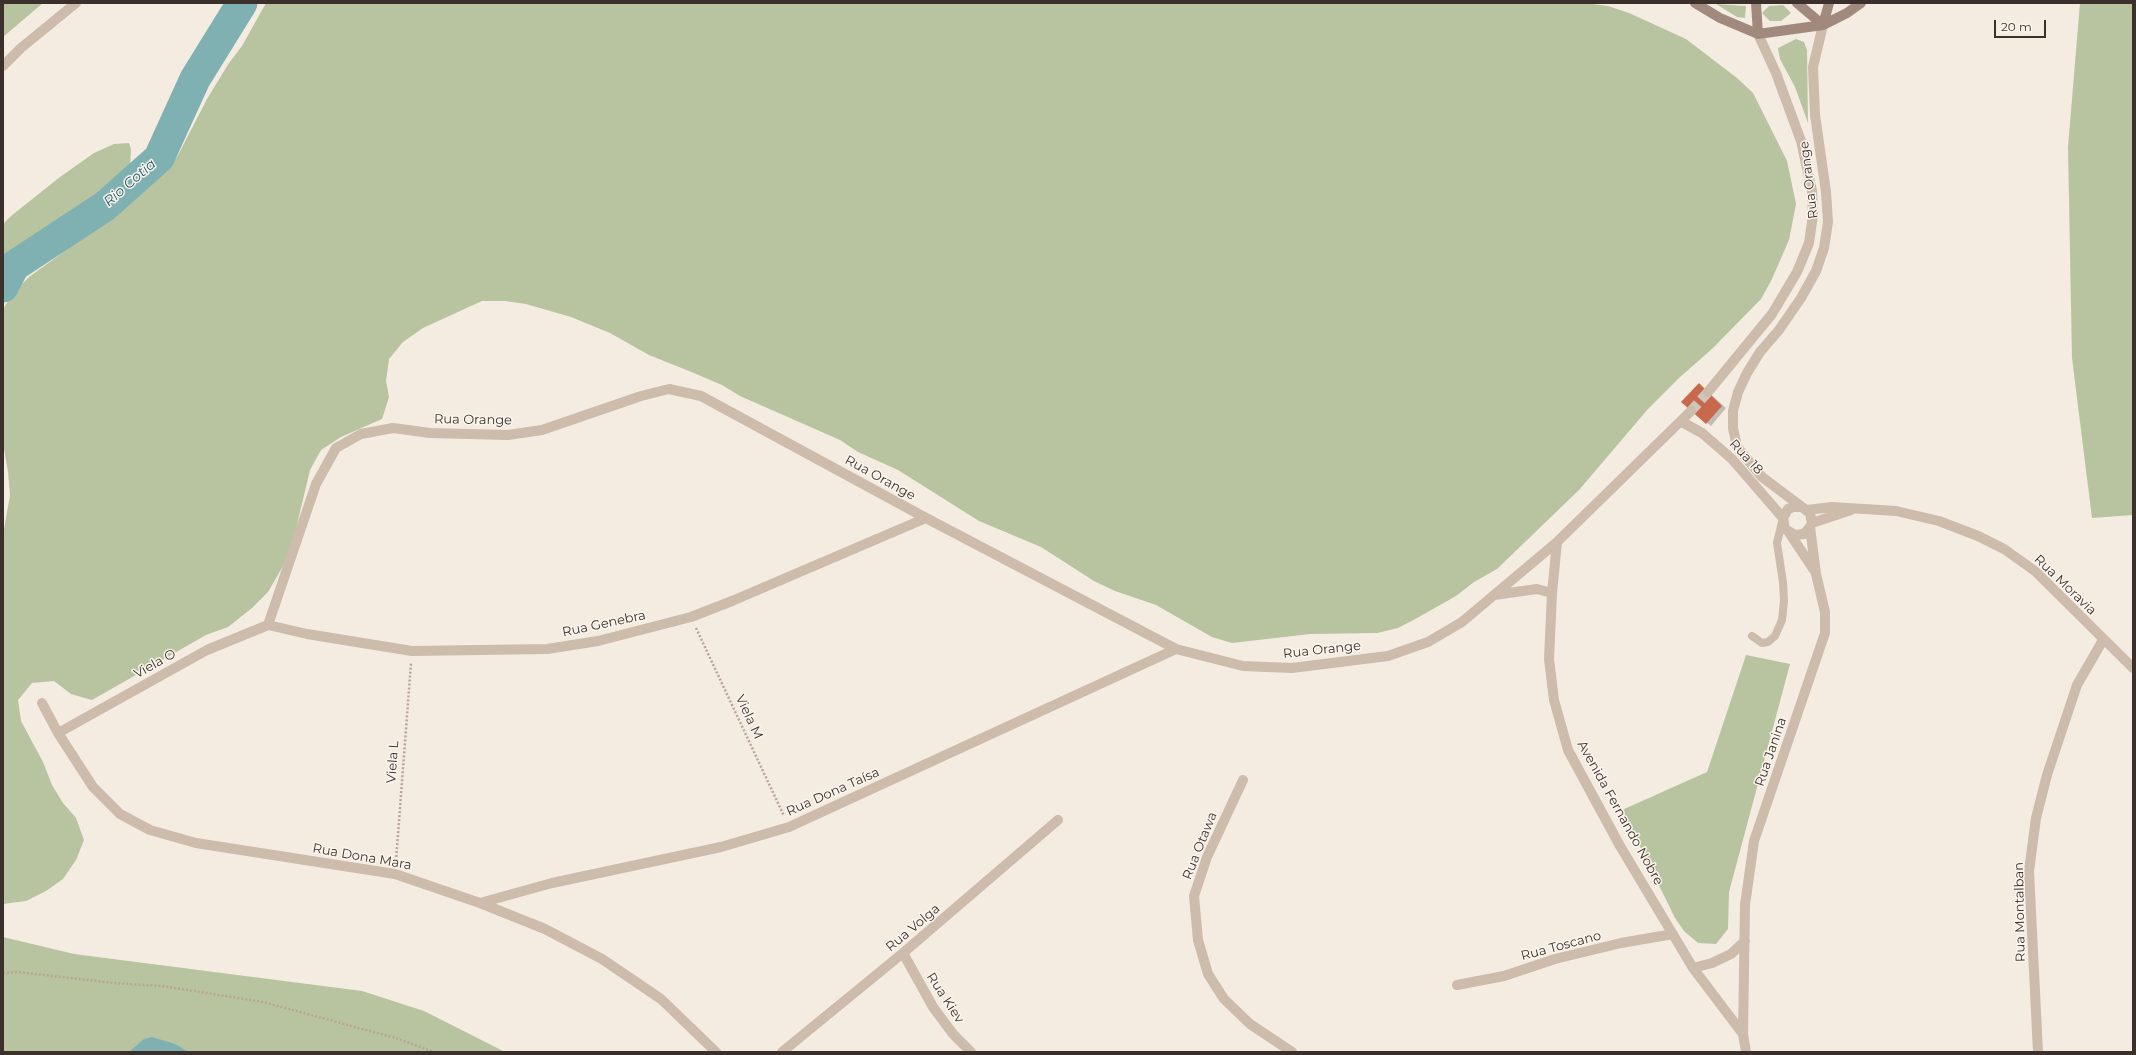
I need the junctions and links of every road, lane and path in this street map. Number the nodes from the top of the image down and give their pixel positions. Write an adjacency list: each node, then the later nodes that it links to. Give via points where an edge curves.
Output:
1 (76, 3): 9 (street)
2 (1695, 3): 8 (main road, via 1720,18)
3 (1756, 3): 8 (main road)
4 (1797, 3): 7 (main road)
5 (1829, 3): 7 (main road)
6 (1861, 3): 7 (main road)
7 (1823, 25): 8 (main road); 13 (street, Rua Orange, via 1813,67 1815,115 1828,222 1824,248 1816,271 1801,298 1747,373 1733,411)
8 (1758, 34): 10 (street, Rua Orange, via 1776,73 1801,141 1812,191 1813,215 1810,236 1797,272 1772,314)
9 (3, 66)
10 (1708, 392)
11 (1691, 412): 12 (street)
12 (1682, 422): 17 (street, Rua 18, via 1702,433 1732,459); 20 (street)
13 (1733, 428): 14 (street, Rua 18, via 1737,447 1762,477)
14 (1804, 508): 15 (street, Rua Moravia); 17 (street, via 1788,509); 18 (street, via 1810,513)
15 (1855, 509): 18 (street, Rua Moravia); 27 (street, Rua Moravia, via 1896,511 1939,521 2004,549 2035,571)
16 (926, 518): 24 (street, Rua Genebra); 25 (street, Rua Orange, via 701,396 669,390 642,396 542,430 508,435 393,428 361,434 336,448 327,462 316,484); 28 (street, Rua Orange)
17 (1783, 520): 19 (street, via 1785,529); 26 (lane, via 1777,543 1783,582 1782,620 1775,636 1768,642 1762,643)
18 (1811, 525): 19 (street, via 1804,534); 21 (street, Rua Janina)
19 (1790, 534): 21 (street, Rua Janina)
20 (1558, 542): 22 (street, Avenida Fernando Nobre); 23 (street, Rua Orange)
21 (1816, 574): 39 (street, Rua Janina, via 1826,612 1825,633 1754,841 1745,905)
22 (1552, 593): 23 (street, via 1537,589); 38 (street, Avenida Fernando Nobre, via 1549,659 1554,700 1568,750 1620,846)
23 (1492, 596): 28 (street, Rua Orange, via 1462,622 1428,642 1388,656 1285,668 1243,666)
24 (691, 617): 29 (street, Rua Genebra, via 598,641 547,649); 35 (path, Viela M)
25 (268, 625): 29 (street, Rua Genebra); 32 (street, Viela O, via 207,650)
26 (1752, 636)
27 (2103, 640): 30 (street, Rua Moravia); 51 (street, Rua Montalban, via 2077,685 2047,775 2036,818 2029,872)
28 (1176, 649): 35 (street, Rua Dona Taísa)
29 (412, 651): 36 (path, Viela L)
30 (2133, 668)
31 (42, 703): 32 (street, Rua Dona Mara)
32 (58, 733): 36 (street, Rua Dona Mara, via 93,787 120,814 150,830 196,843)
33 (1243, 780): 49 (street, Rua Otawa, via 1206,857 1194,896 1198,940 1208,974 1224,999 1250,1024)
34 (1058, 820): 40 (street, Rua Volga)
35 (789, 827): 37 (street, Rua Dona Taísa, via 721,847 552,883)
36 (395, 874): 37 (street, Rua Dona Mara)
37 (480, 903): 46 (street, Rua Dona Mara, via 545,929 602,959 661,999)
38 (1673, 934): 41 (street, Avenida Fernando Nobre); 43 (street, Rua Toscano, via 1613,945 1555,959 1504,976)
39 (1745, 941): 41 (street, via 1731,954); 44 (street, Rua Janina)
40 (903, 954): 47 (street, Rua Volga); 48 (street, Rua Kiev, via 933,1007 953,1034)
41 (1693, 968): 44 (street, Avenida Fernando Nobre)
42 (3, 973): 45 (path, via 18,972 162,986 263,1002 396,1038)
43 (1457, 985)
44 (1743, 1034): 50 (street, Avenida Fernando Nobre)
45 (434, 1052)
46 (716, 1052)
47 (782, 1052)
48 (971, 1052)
49 (1292, 1052)
50 (1746, 1052)
51 (2038, 1052)

